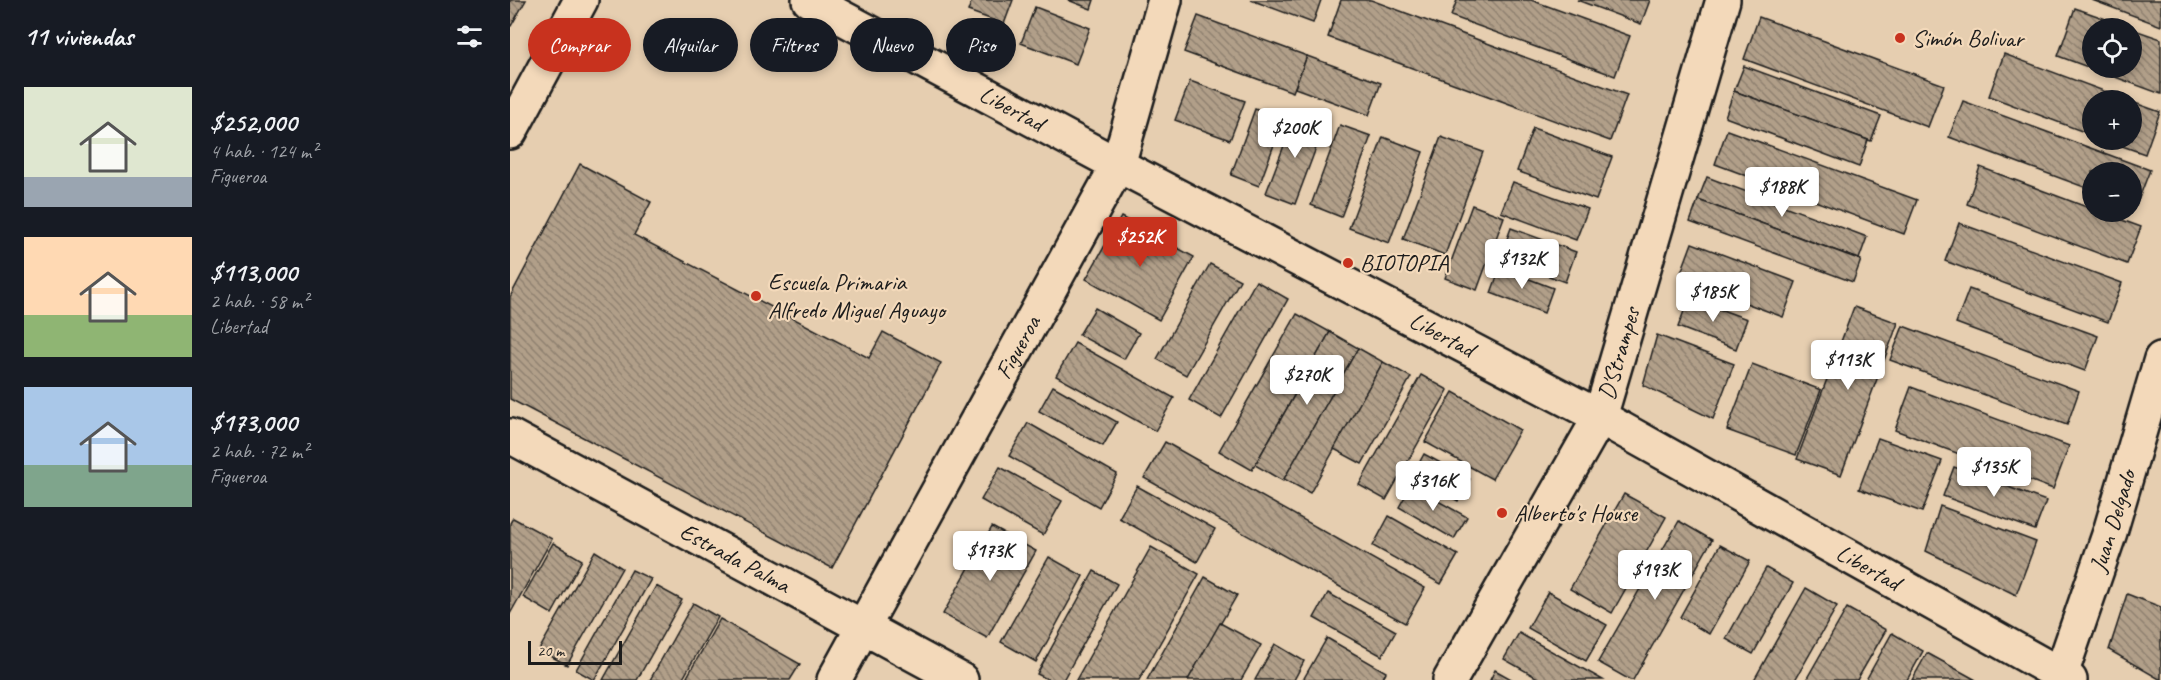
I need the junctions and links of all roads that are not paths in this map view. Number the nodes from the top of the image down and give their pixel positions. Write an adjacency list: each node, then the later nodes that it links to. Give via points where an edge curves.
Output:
1 (581, 0): 5 (street)
2 (808, 0): 6 (street, Libertad)
3 (1165, 0): 6 (street, Figueroa)
4 (1723, 0): 8 (street, D'Strampes)
5 (510, 132)
6 (1118, 165): 8 (street, Libertad); 10 (street, Figueroa)
7 (2161, 359): 11 (street, Juan Delgado)
8 (1600, 417): 11 (street, Libertad); 14 (street, D'Strampes)
9 (510, 436): 10 (street, Estrada Palma)
10 (864, 626): 12 (street, Figueroa); 13 (street, Estrada Palma)
11 (2063, 678)
12 (834, 680)
13 (961, 680)
14 (1450, 680)

